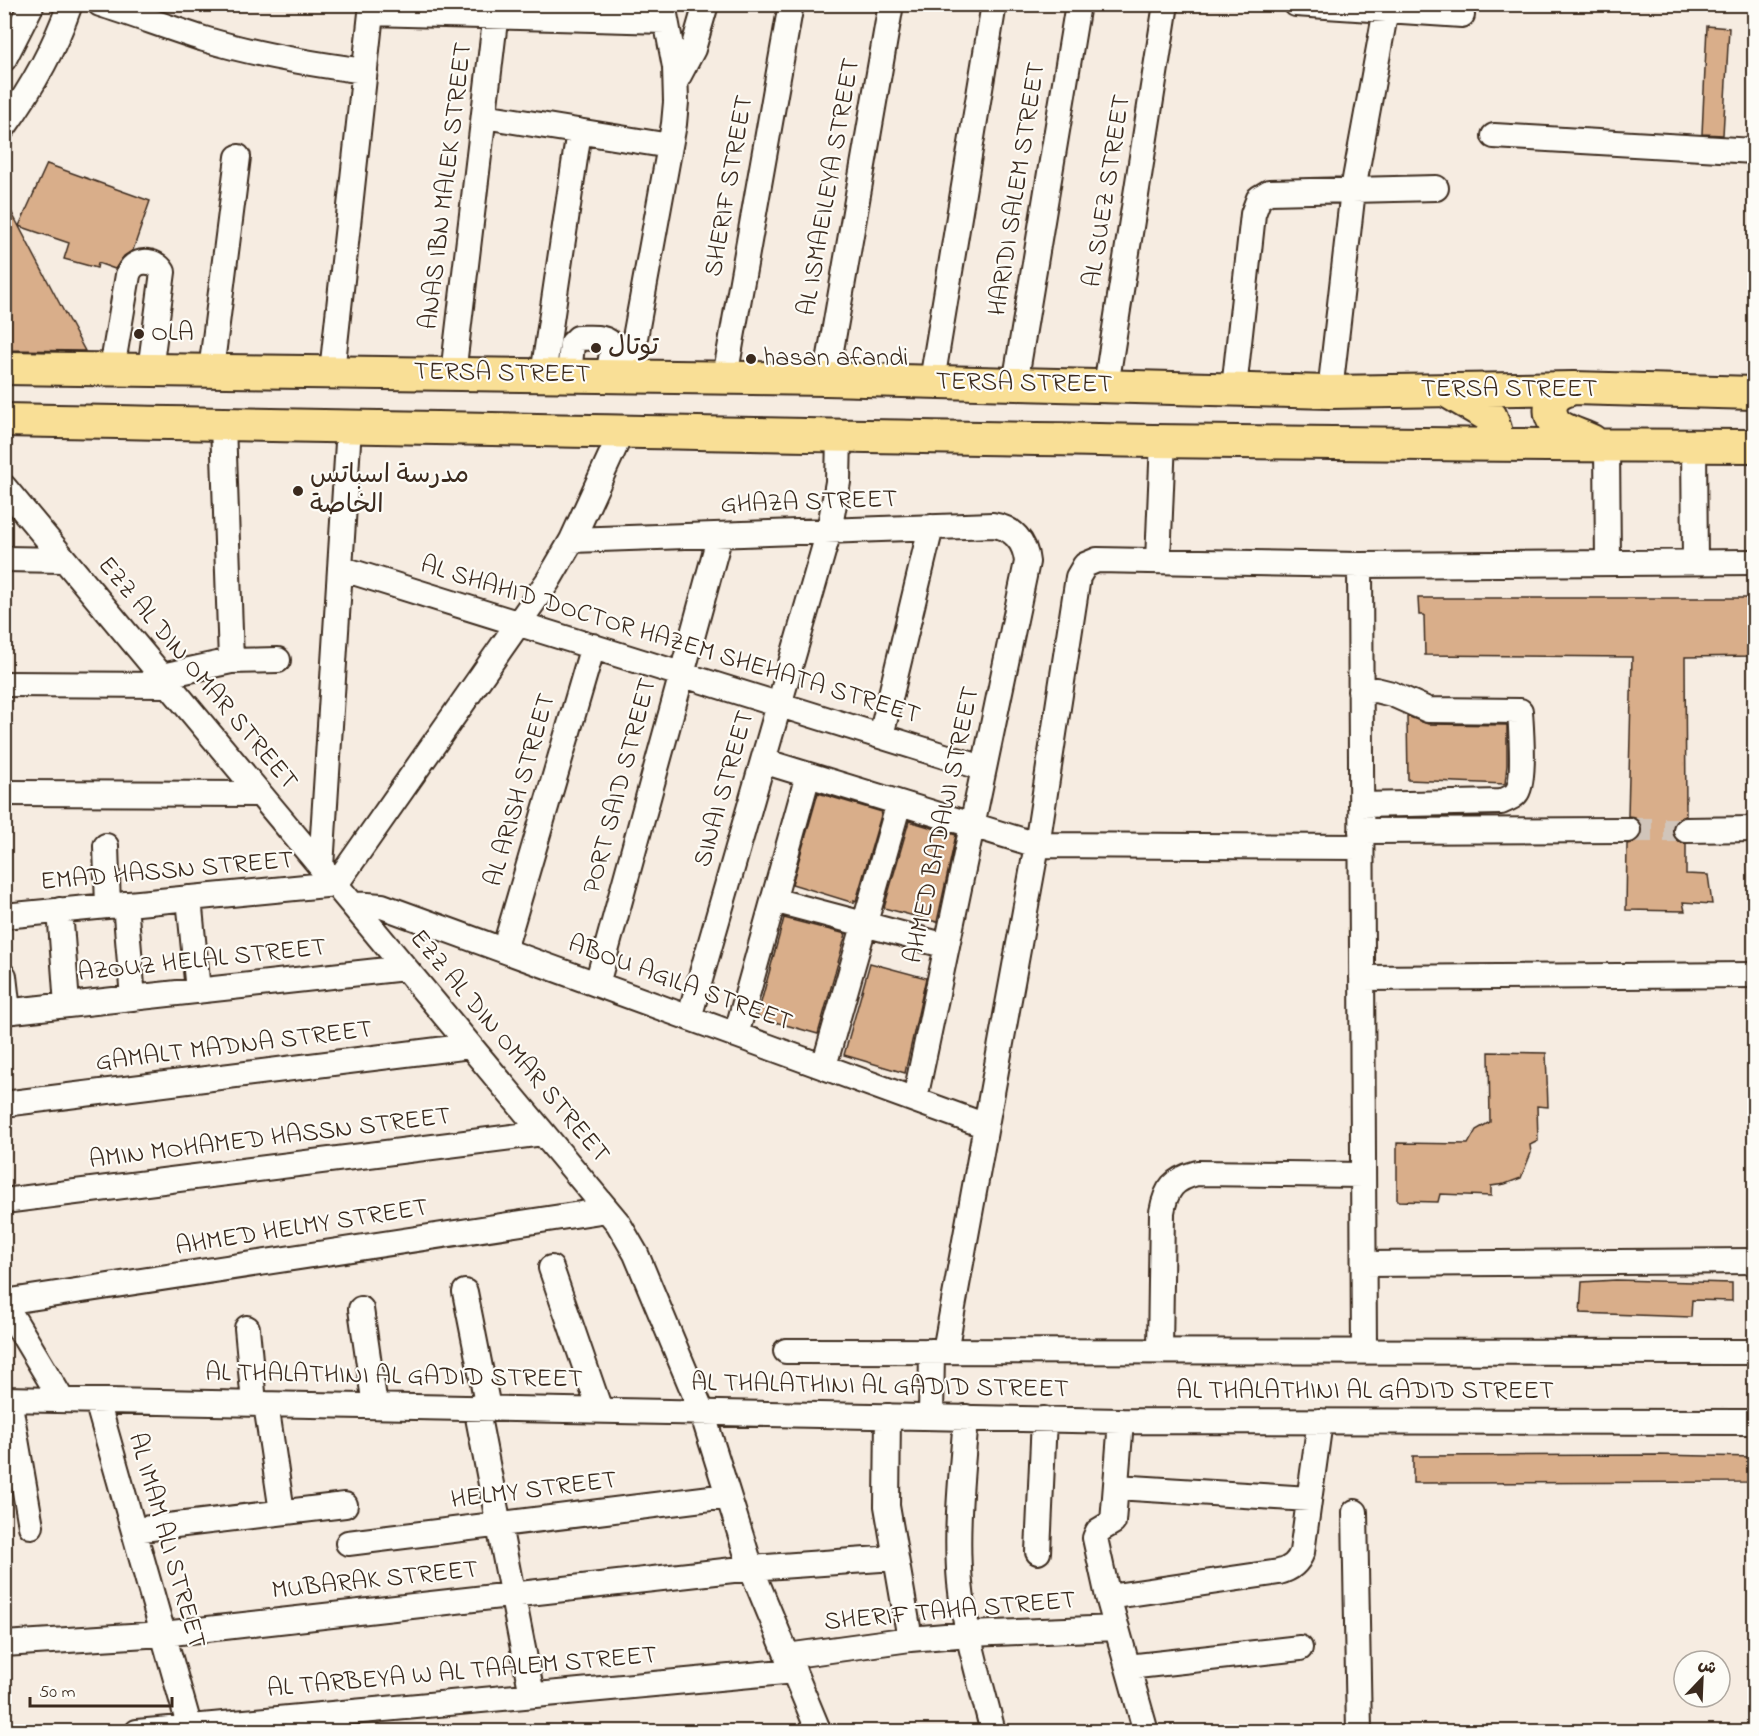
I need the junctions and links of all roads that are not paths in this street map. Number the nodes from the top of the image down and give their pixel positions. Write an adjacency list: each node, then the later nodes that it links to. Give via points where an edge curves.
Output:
1 (32, 4): 16 (street)
2 (70, 4): 20 (street, via 43,68)
3 (100, 4): 17 (street, via 253,52)
4 (706, 4): 18 (street, via 693,49)
5 (791, 4): 36 (street, SHERIF STREET)
6 (891, 4): 37 (street, AL ISMAEILEYA STREET)
7 (994, 4): 38 (street)
8 (1078, 4): 39 (street, HARIDI SALEM STREET)
9 (1166, 4): 40 (street, AL SUEZ STREET)
10 (1296, 4): 11 (street)
11 (1387, 8): 15 (street); 27 (street)
12 (372, 9): 13 (street); 17 (street)
13 (496, 10): 14 (street); 19 (street, ANAS IBN MALEK STREET)
14 (664, 13): 18 (street)
15 (1462, 15)
16 (4, 59)
17 (365, 71): 32 (street)
18 (676, 81): 23 (street)
19 (484, 116): 21 (street); 33 (street, ANAS IBN MALEK STREET)
20 (4, 127)
21 (579, 131): 23 (street); 34 (street)
22 (1494, 136): 24 (street)
23 (670, 146): 35 (street)
24 (1755, 151)
25 (238, 157): 31 (street)
26 (1436, 188): 27 (street)
27 (1353, 190): 42 (street, via 1269,192 1256,202); 44 (street)
28 (115, 358): 29 (main road, TERSA STREET); 29 (street, via 130,268 143,262 160,267 163,272); 30 (main road, TERSA STREET)
29 (152, 359): 31 (main road, TERSA STREET)
30 (4, 368)
31 (211, 371): 32 (main road, TERSA STREET)
32 (332, 372): 33 (main road, TERSA STREET)
33 (453, 374): 34 (main road, TERSA STREET)
34 (556, 375): 35 (main road, TERSA STREET)
35 (618, 376): 36 (main road, TERSA STREET)
36 (725, 377): 37 (main road, TERSA STREET)
37 (826, 379): 38 (main road, TERSA STREET)
38 (932, 381): 39 (main road, TERSA STREET)
39 (1015, 384): 40 (main road, TERSA STREET)
40 (1106, 386): 42 (main road, TERSA STREET)
41 (1573, 388): 43 (main road, TERSA STREET); 45 (main road, TERSA STREET); 53 (main road, via 1554,398 1550,414 1559,426)
42 (1234, 389): 44 (main road, TERSA STREET)
43 (1444, 389): 44 (main road, TERSA STREET); 52 (main road, via 1491,417 1495,429)
44 (1330, 392)
45 (1755, 393)
46 (4, 420): 47 (main road, TERSA STREET)
47 (223, 424): 48 (main road, TERSA STREET); 73 (street)
48 (349, 427): 49 (main road, TERSA STREET); 69 (street)
49 (622, 431): 50 (main road, TERSA STREET); 60 (street)
50 (839, 435): 51 (main road, TERSA STREET); 58 (street, SINAI STREET, via 838,482)
51 (1163, 440): 52 (main road, TERSA STREET); 63 (street)
52 (1487, 444): 53 (main road, TERSA STREET)
53 (1605, 445): 54 (main road, TERSA STREET); 67 (street)
54 (1694, 446): 55 (main road, TERSA STREET); 65 (street)
55 (1755, 446)
56 (4, 487): 62 (street, EZZ AL DIN OMAR STREET)
57 (931, 527): 58 (street, GHAZA STREET); 64 (street, GHAZA STREET, via 1001,526 1020,540); 79 (street)
58 (829, 531): 59 (street, GHAZA STREET); 78 (street, SINAI STREET)
59 (720, 535): 60 (street, GHAZA STREET); 74 (street, PORT SAID STREET)
60 (572, 540): 70 (street)
61 (4, 559): 62 (street)
62 (64, 560): 75 (street, EZZ AL DIN OMAR STREET)
63 (1158, 561): 68 (street); 92 (street, via 1097,560 1080,571)
64 (1027, 562): 81 (street, AHMED BADAWI STREET)
65 (1695, 562): 66 (street); 67 (street)
66 (1755, 562)
67 (1608, 563): 68 (street)
68 (1360, 565): 77 (street)
69 (340, 568): 70 (street, AL SHAHID DOCTOR HAZEM SHEHATA STREET); 94 (street)
70 (520, 623): 71 (street, AL SHAHID DOCTOR HAZEM SHEHATA STREET); 94 (street)
71 (593, 646): 74 (street, AL SHAHID DOCTOR HAZEM SHEHATA STREET); 103 (street, AL ARISH STREET)
72 (278, 660): 73 (street)
73 (231, 662): 75 (street)
74 (682, 674): 78 (street, AL SHAHID DOCTOR HAZEM SHEHATA STREET); 108 (street, PORT SAID STREET)
75 (165, 680): 76 (street); 84 (street, EZZ AL DIN OMAR STREET)
76 (4, 684)
77 (1360, 691): 86 (street); 86 (street, via 1392,694 1428,710 1520,711 1521,727 1521,783 1516,794 1501,802)
78 (779, 704): 79 (street, AL SHAHID DOCTOR HAZEM SHEHATA STREET); 80 (street, SINAI STREET)
79 (880, 736): 81 (street, AL SHAHID DOCTOR HAZEM SHEHATA STREET)
80 (763, 761): 82 (street); 113 (street, SINAI STREET)
81 (983, 768): 87 (street, AHMED BADAWI STREET)
82 (808, 775): 85 (street); 96 (street)
83 (4, 794): 84 (street)
84 (260, 794): 94 (street, EZZ AL DIN OMAR STREET)
85 (899, 803): 87 (street); 101 (street)
86 (1361, 805): 91 (street)
87 (972, 825): 92 (street); 102 (street, AHMED BADAWI STREET)
88 (1628, 830): 91 (street)
89 (1686, 830): 90 (street)
90 (1755, 830)
91 (1361, 839): 92 (street); 107 (street)
92 (1037, 845): 119 (street)
93 (106, 846): 98 (street)
94 (328, 876): 95 (street, EMAD HASSN STREET); 97 (street, EZZ AL DIN OMAR STREET)
95 (189, 898): 98 (street, EMAD HASSN STREET); 109 (street)
96 (773, 900): 101 (street); 114 (street)
97 (352, 904): 103 (street, ABOU AGILA STREET, via 382,906); 104 (street, EZZ AL DIN OMAR STREET)
98 (116, 905): 99 (street, EMAD HASSN STREET); 110 (street)
99 (60, 910): 100 (street, EMAD HASSN STREET); 111 (street)
100 (4, 916)
101 (864, 924): 102 (street); 116 (street)
102 (947, 946): 117 (street, AHMED BADAWI STREET)
103 (504, 950): 108 (street, ABOU AGILA STREET)
104 (405, 968): 109 (street, AZOUZ HELAL STREET); 115 (street, EZZ AL DIN OMAR STREET)
105 (1755, 975): 107 (street)
106 (4, 976): 112 (street)
107 (1362, 978): 121 (street)
108 (597, 984): 113 (street, ABOU AGILA STREET)
109 (198, 990): 110 (street, AZOUZ HELAL STREET)
110 (133, 998): 111 (street, AZOUZ HELAL STREET)
111 (67, 1005): 112 (street, AZOUZ HELAL STREET)
112 (6, 1012)
113 (689, 1018): 114 (street, ABOU AGILA STREET)
114 (736, 1035): 116 (street, ABOU AGILA STREET)
115 (470, 1046): 118 (street, GAMALT MADNA STREET); 120 (street, EZZ AL DIN OMAR STREET)
116 (824, 1066): 117 (street, ABOU AGILA STREET)
117 (915, 1100): 119 (street, ABOU AGILA STREET)
118 (4, 1104)
119 (986, 1126): 132 (street)
120 (543, 1133): 122 (street, AMIN MOHAMED HASSN STREET); 123 (street, EZZ AL DIN OMAR STREET)
121 (1363, 1176): 125 (street); 133 (street, via 1197,1173 1172,1186 1164,1198 1162,1212)
122 (4, 1201)
123 (608, 1210): 128 (street, AHMED HELMY STREET); 143 (street, EZZ AL DIN OMAR STREET, via 636,1254)
124 (1755, 1261): 125 (street)
125 (1364, 1264): 134 (street)
126 (552, 1268): 142 (street)
127 (465, 1292): 141 (street)
128 (4, 1303): 137 (street)
129 (361, 1310): 140 (street)
130 (247, 1328): 139 (street)
131 (786, 1351): 132 (street)
132 (939, 1351): 133 (street); 145 (street)
133 (1160, 1352): 134 (street)
134 (1364, 1352): 135 (street)
135 (1755, 1352)
136 (7, 1399): 137 (street, AL THALATHINI AL GADID STREET); 158 (street)
137 (62, 1400): 138 (street, AL THALATHINI AL GADID STREET)
138 (97, 1401): 139 (street, AL THALATHINI AL GADID STREET); 159 (street, AL IMAM ALI STREET)
139 (260, 1404): 140 (street, AL THALATHINI AL GADID STREET); 155 (street)
140 (375, 1406): 141 (street, AL THALATHINI AL GADID STREET)
141 (482, 1408): 142 (street, AL THALATHINI AL GADID STREET); 157 (street)
142 (600, 1410): 143 (street, AL THALATHINI AL GADID STREET)
143 (702, 1412): 144 (street, AL THALATHINI AL GADID STREET); 152 (street, EZZ AL DIN OMAR STREET)
144 (888, 1416): 145 (street, AL THALATHINI AL GADID STREET); 162 (street, via 887,1506)
145 (931, 1417): 146 (street, AL THALATHINI AL GADID STREET)
146 (966, 1418): 147 (street, AL THALATHINI AL GADID STREET); 168 (street, via 958,1534 960,1584)
147 (1044, 1419): 149 (street, AL THALATHINI AL GADID STREET); 161 (street)
148 (1320, 1420): 149 (street, AL THALATHINI AL GADID STREET); 150 (street, AL THALATHINI AL GADID STREET); 153 (street)
149 (1121, 1421): 151 (street)
150 (1755, 1422)
151 (1116, 1487): 153 (street); 165 (street, via 1113,1521 1098,1531 1095,1538)
152 (727, 1496): 157 (street, HELMY STREET); 163 (street, EZZ AL DIN OMAR STREET)
153 (1309, 1499): 165 (street, via 1302,1552 1296,1563 1285,1570)
154 (345, 1505): 155 (street)
155 (282, 1512): 159 (street)
156 (1355, 1512): 180 (street)
157 (499, 1524): 160 (street, HELMY STREET); 164 (street)
158 (31, 1526)
159 (134, 1530): 167 (street, AL IMAM ALI STREET)
160 (348, 1543)
161 (1038, 1552)
162 (896, 1558): 163 (street, MUBARAK STREET); 169 (street)
163 (751, 1568): 164 (street, MUBARAK STREET); 172 (street, EZZ AL DIN OMAR STREET)
164 (512, 1594): 167 (street, MUBARAK STREET); 174 (street)
165 (1108, 1597): 166 (street)
166 (1117, 1628): 168 (street, SHERIF TAHA STREET); 173 (street)
167 (163, 1634): 170 (street, MUBARAK STREET); 175 (street, AL IMAM ALI STREET)
168 (969, 1634): 169 (street, SHERIF TAHA STREET); 178 (street)
169 (910, 1639): 172 (street, SHERIF TAHA STREET)
170 (4, 1644)
171 (1300, 1648): 173 (street)
172 (790, 1663): 174 (street, AL TARBEYA W AL TAALEM STREET); 177 (street, EZZ AL DIN OMAR STREET)
173 (1128, 1667): 179 (street)
174 (531, 1695): 175 (street, AL TARBEYA W AL TAALEM STREET)
175 (190, 1729): 176 (street, AL TARBEYA W AL TAALEM STREET)
176 (136, 1731)
177 (819, 1731)
178 (993, 1731)
179 (1146, 1731)
180 (1359, 1731)

